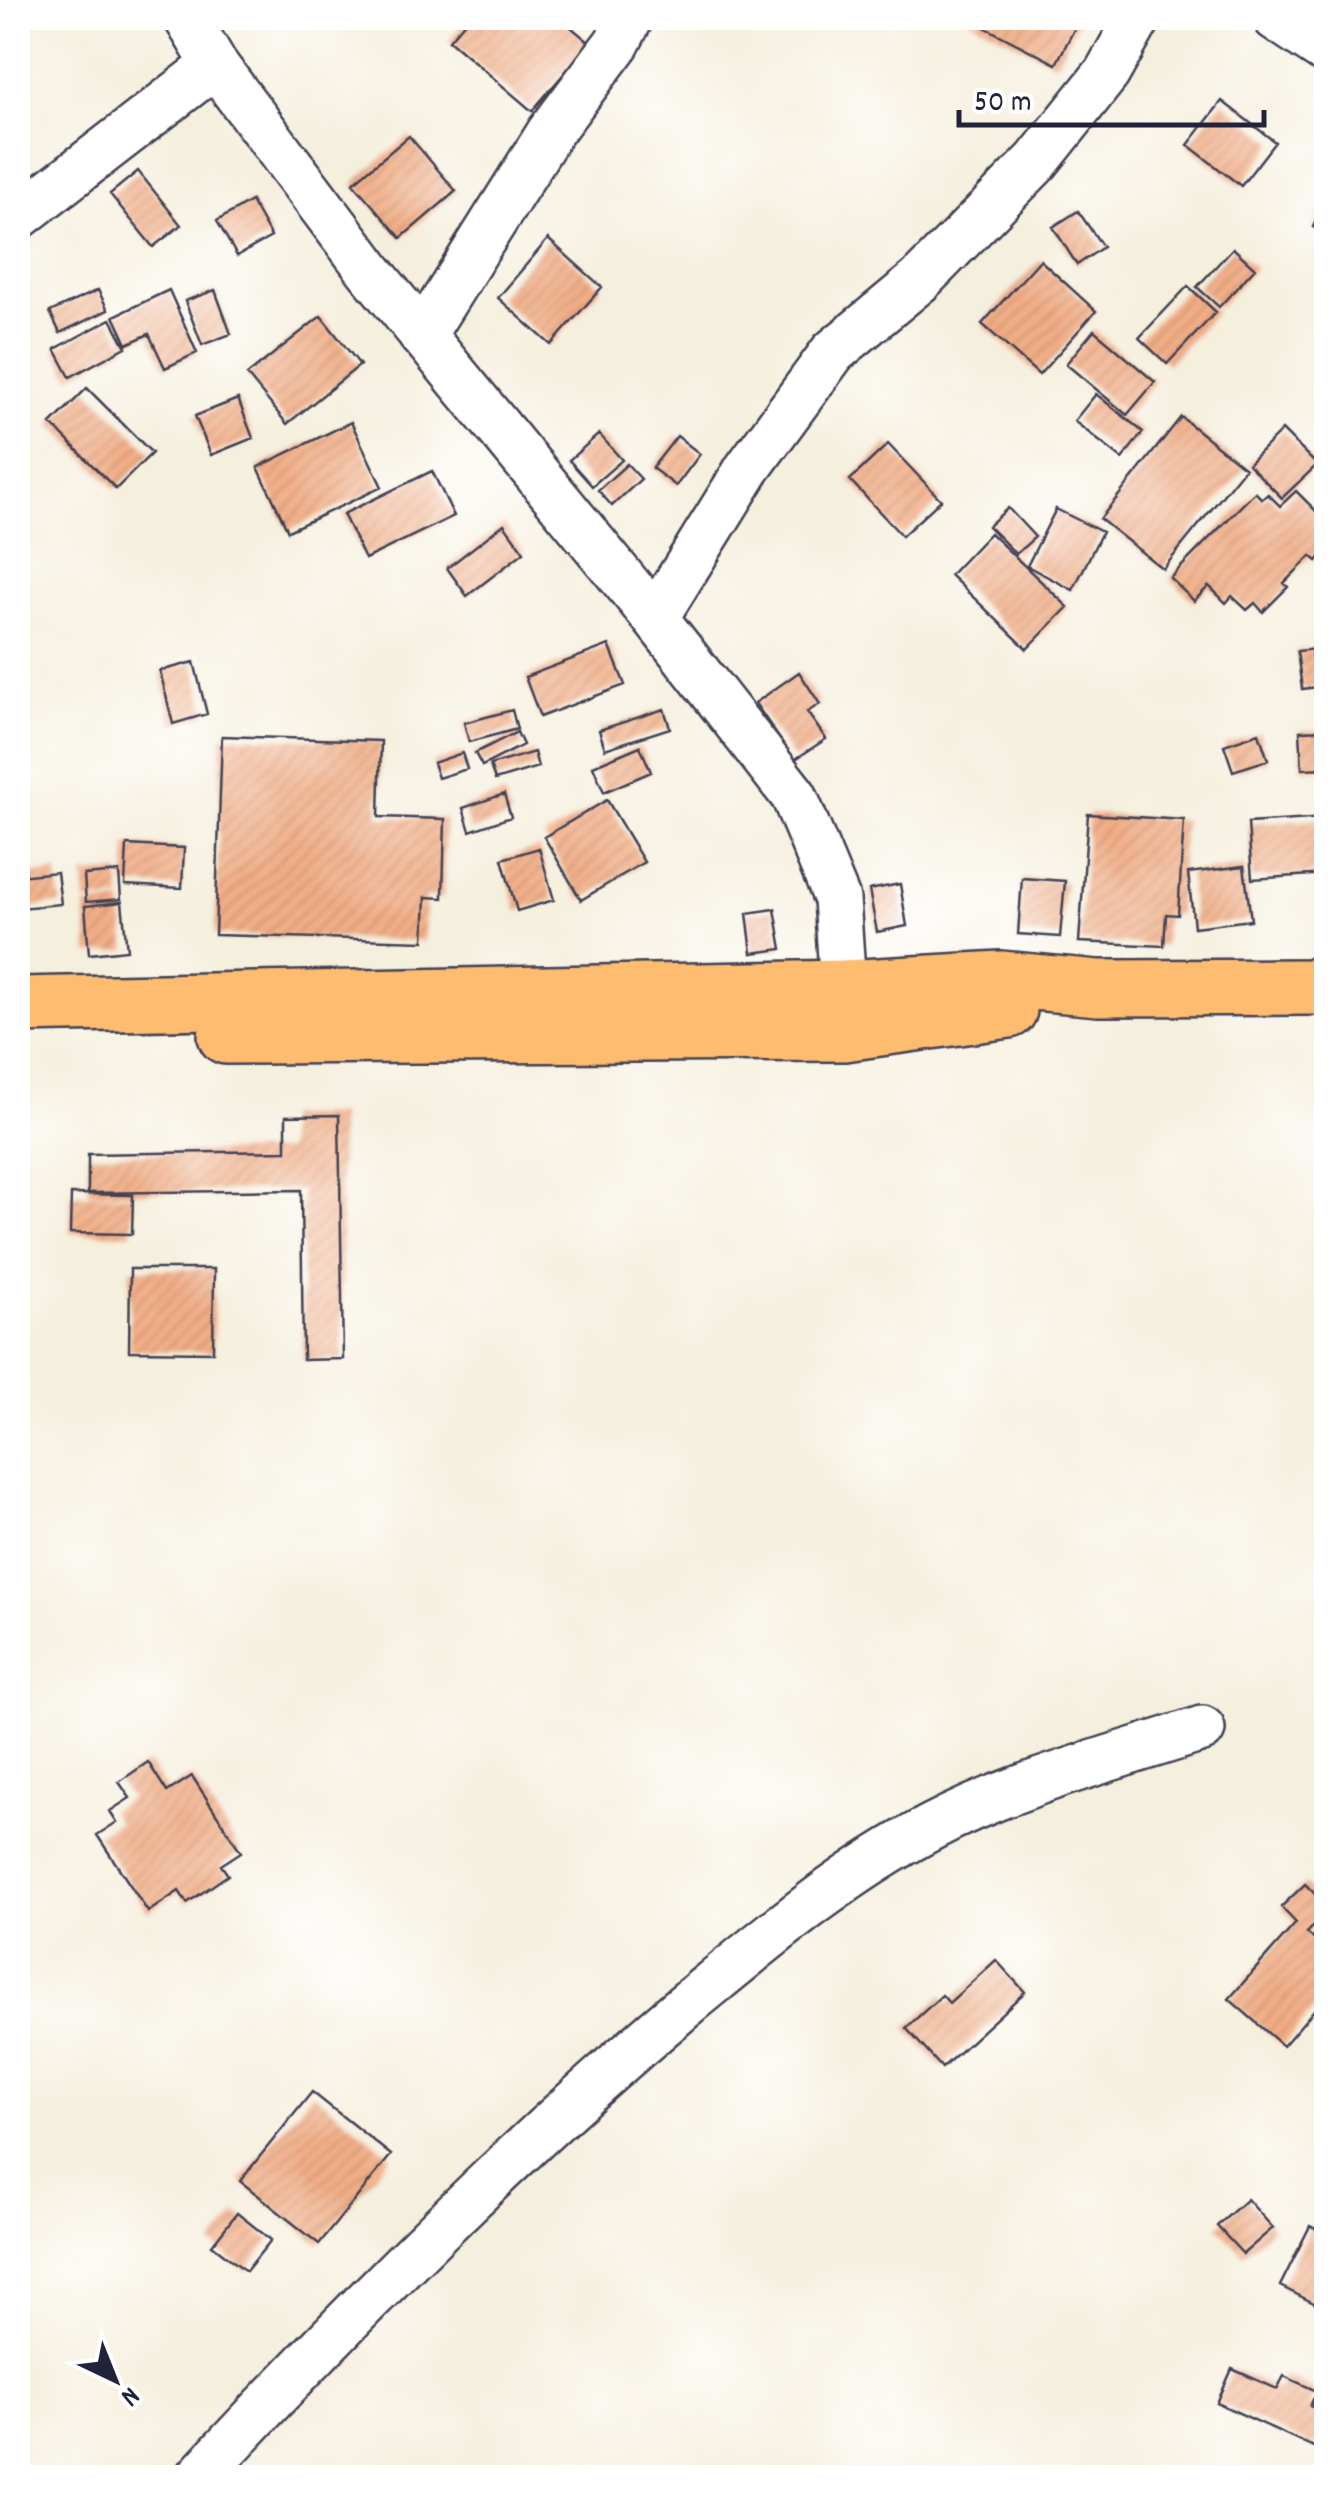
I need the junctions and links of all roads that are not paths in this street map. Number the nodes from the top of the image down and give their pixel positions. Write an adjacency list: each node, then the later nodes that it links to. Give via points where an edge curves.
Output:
1 (188, 18): 6 (street)
2 (630, 18): 8 (street)
3 (1138, 18): 9 (street, via 1107,72 1037,161 920,280 832,352 748,468)
4 (1276, 18): 5 (street)
5 (1326, 51)
6 (215, 65): 7 (street); 8 (street)
7 (18, 216)
8 (422, 336): 9 (street)
9 (656, 618): 11 (street, via 794,796 837,899)
10 (1326, 987): 12 (main road)
11 (843, 988): 12 (main road, via 1001,979); 13 (main road)
12 (1098, 988): 13 (main road, via 1002,1012 844,1033 176,1036)
13 (42, 1005)
14 (1202, 1729): 15 (street, via 1032,1785 932,1827 803,1907 601,2076 324,2342)
15 (198, 2478)

